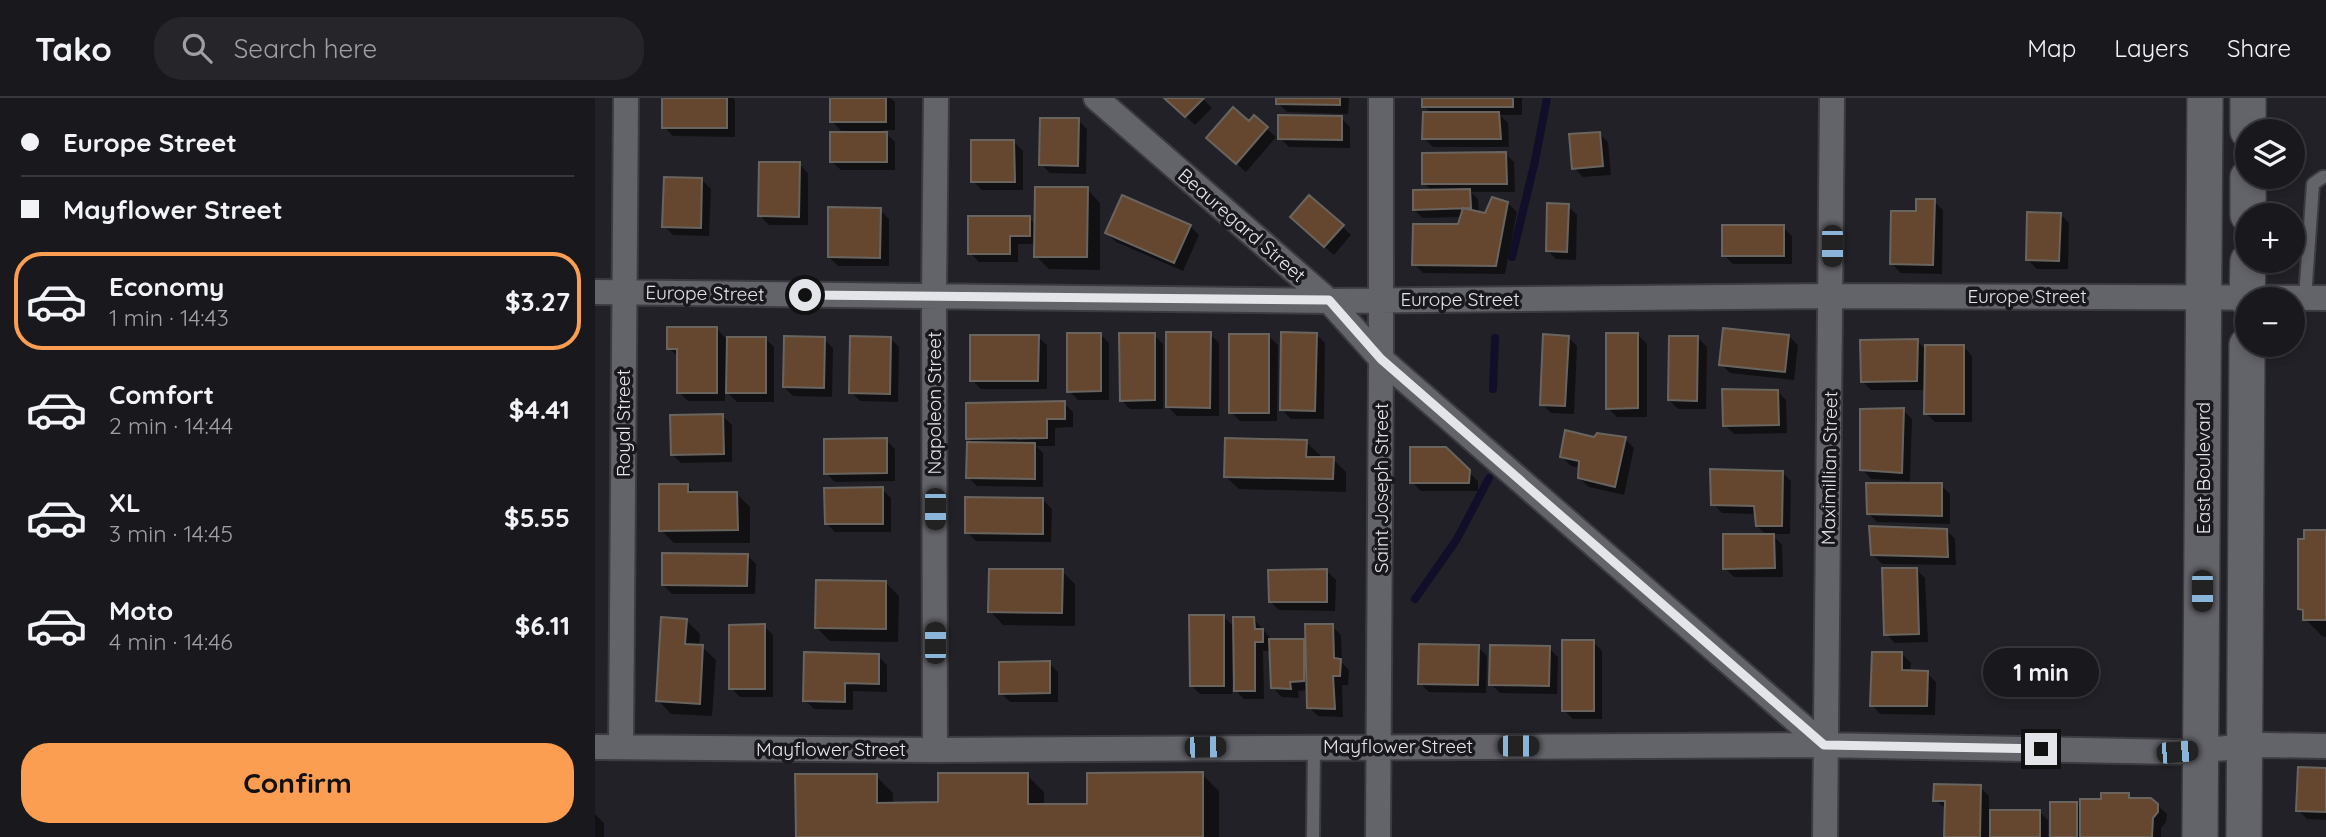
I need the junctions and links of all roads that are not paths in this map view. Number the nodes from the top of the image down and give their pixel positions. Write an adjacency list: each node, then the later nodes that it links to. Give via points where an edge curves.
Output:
1 (626, 98): 11 (street, Royal Street)
2 (936, 98): 12 (street, Napoleon Street)
3 (1096, 98): 18 (street, Beauregard Street)
4 (1381, 98): 17 (street, Saint Joseph Street)
5 (1832, 98): 13 (street, Maximillian Street)
6 (2205, 98): 14 (main road, East Boulevard)
7 (2248, 98): 8 (main road)
8 (2248, 119)
9 (2326, 177): 16 (lane, via 2313,184)
10 (595, 292): 11 (street, Europe Street)
11 (625, 293): 12 (street, Europe Street); 25 (street, Royal Street)
12 (934, 296): 18 (street, Europe Street); 28 (street, Napoleon Street)
13 (1832, 296): 14 (street, Europe Street); 17 (street, Europe Street); 21 (street, Maximillian Street)
14 (2204, 297): 15 (street, Europe Street); 29 (main road, East Boulevard)
15 (2235, 298)
16 (2316, 298)
17 (1381, 299): 18 (street, Europe Street); 20 (street, Saint Joseph Street)
18 (1329, 300): 20 (street, Beauregard Street)
19 (2247, 357): 27 (main road)
20 (1381, 359): 21 (street, Beauregard Street); 22 (street, Saint Joseph Street)
21 (1824, 745): 22 (street, Mayflower Street); 29 (street, Mayflower Street); 32 (street, Maximillian Street)
22 (1379, 746): 26 (street, Mayflower Street); 31 (street, Saint Joseph Street)
23 (2326, 746): 27 (street, Mayflower Street)
24 (595, 747): 25 (street, Mayflower Street)
25 (621, 747): 28 (street, Mayflower Street)
26 (1314, 747): 28 (street, Mayflower Street); 30 (lane)
27 (2245, 747): 29 (street, Mayflower Street); 34 (main road)
28 (935, 750)
29 (2201, 750): 33 (main road, East Boulevard)
30 (1313, 837)
31 (1378, 837)
32 (1825, 837)
33 (2200, 837)
34 (2244, 837)

